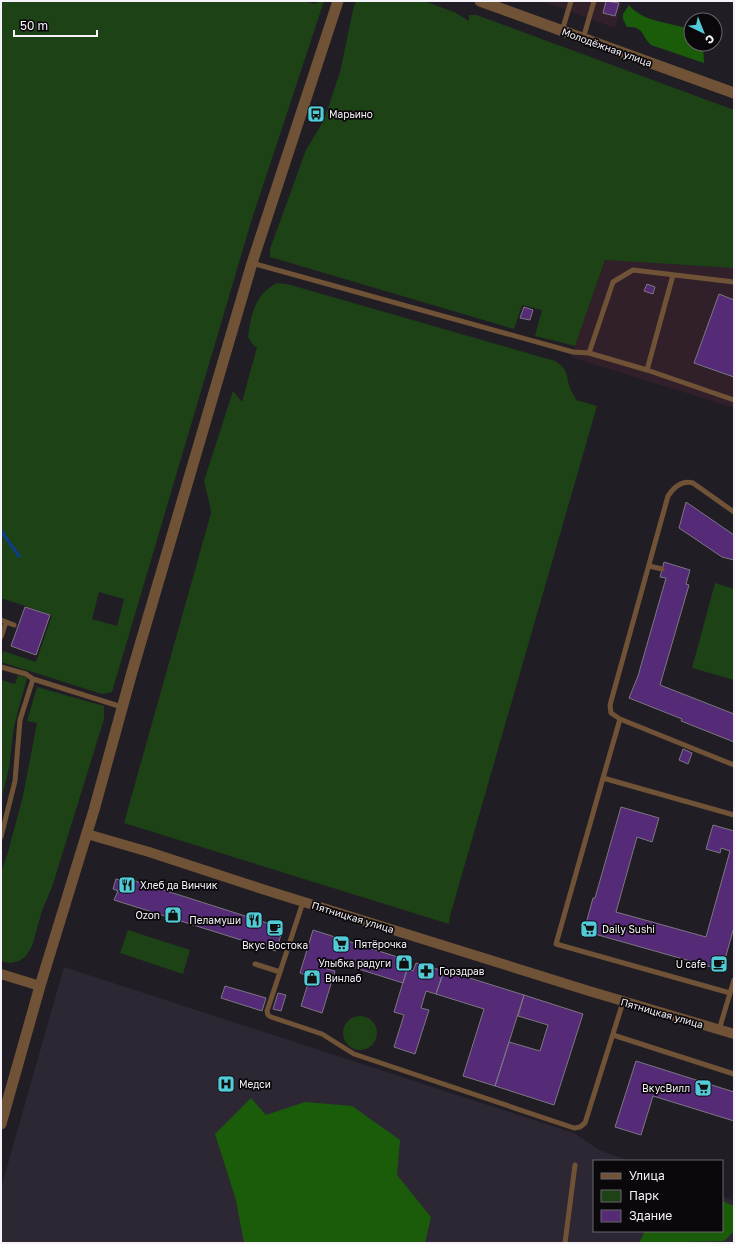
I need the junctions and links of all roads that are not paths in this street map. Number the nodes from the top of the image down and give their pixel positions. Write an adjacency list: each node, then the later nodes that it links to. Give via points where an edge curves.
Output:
1 (338, 1): 8 (street)
2 (480, 1): 5 (street, Молодёжная улица)
3 (571, 1): 5 (lane)
4 (594, 1): 6 (lane)
5 (562, 31): 6 (street, Молодёжная улица)
6 (583, 38): 7 (street, Молодёжная улица)
7 (734, 93)
8 (252, 263): 11 (lane, via 573,352); 22 (street)
9 (673, 275): 10 (lane); 11 (lane, via 632,270 613,282); 12 (lane)
10 (734, 282)
11 (589, 353): 12 (lane)
12 (647, 370): 13 (lane)
13 (734, 400)
14 (734, 512): 15 (lane, via 693,482 678,485 668,496)
15 (649, 566): 16 (lane); 23 (lane, via 610,705 611,713)
16 (662, 570)
17 (4, 621): 18 (lane); 19 (lane)
18 (14, 625)
19 (1, 637)
20 (1, 667): 21 (lane, via 26,674)
21 (33, 679): 22 (lane); 28 (lane, via 20,720 15,781)
22 (123, 707): 27 (street)
23 (620, 719): 24 (lane); 25 (lane)
24 (734, 765)
25 (603, 778): 26 (lane); 35 (lane, via 556,944)
26 (734, 815)
27 (87, 834): 29 (street, Пятницкая улица); 34 (street)
28 (1, 837)
29 (303, 902): 31 (lane); 36 (street, Пятницкая улица)
30 (255, 964): 31 (lane)
31 (280, 972): 39 (lane, via 266,1005 271,1017 322,1034 354,1054 574,1128 584,1123)
32 (1, 974): 34 (street)
33 (734, 980): 35 (lane)
34 (40, 986): 41 (street)
35 (730, 993): 37 (lane)
36 (623, 1002): 37 (street, Пятницкая улица); 39 (lane)
37 (719, 1030): 38 (street, Пятницкая улица)
38 (734, 1034)
39 (612, 1035): 40 (lane)
40 (734, 1074)
41 (1, 1124)
42 (575, 1165): 43 (lane)
43 (565, 1243)

